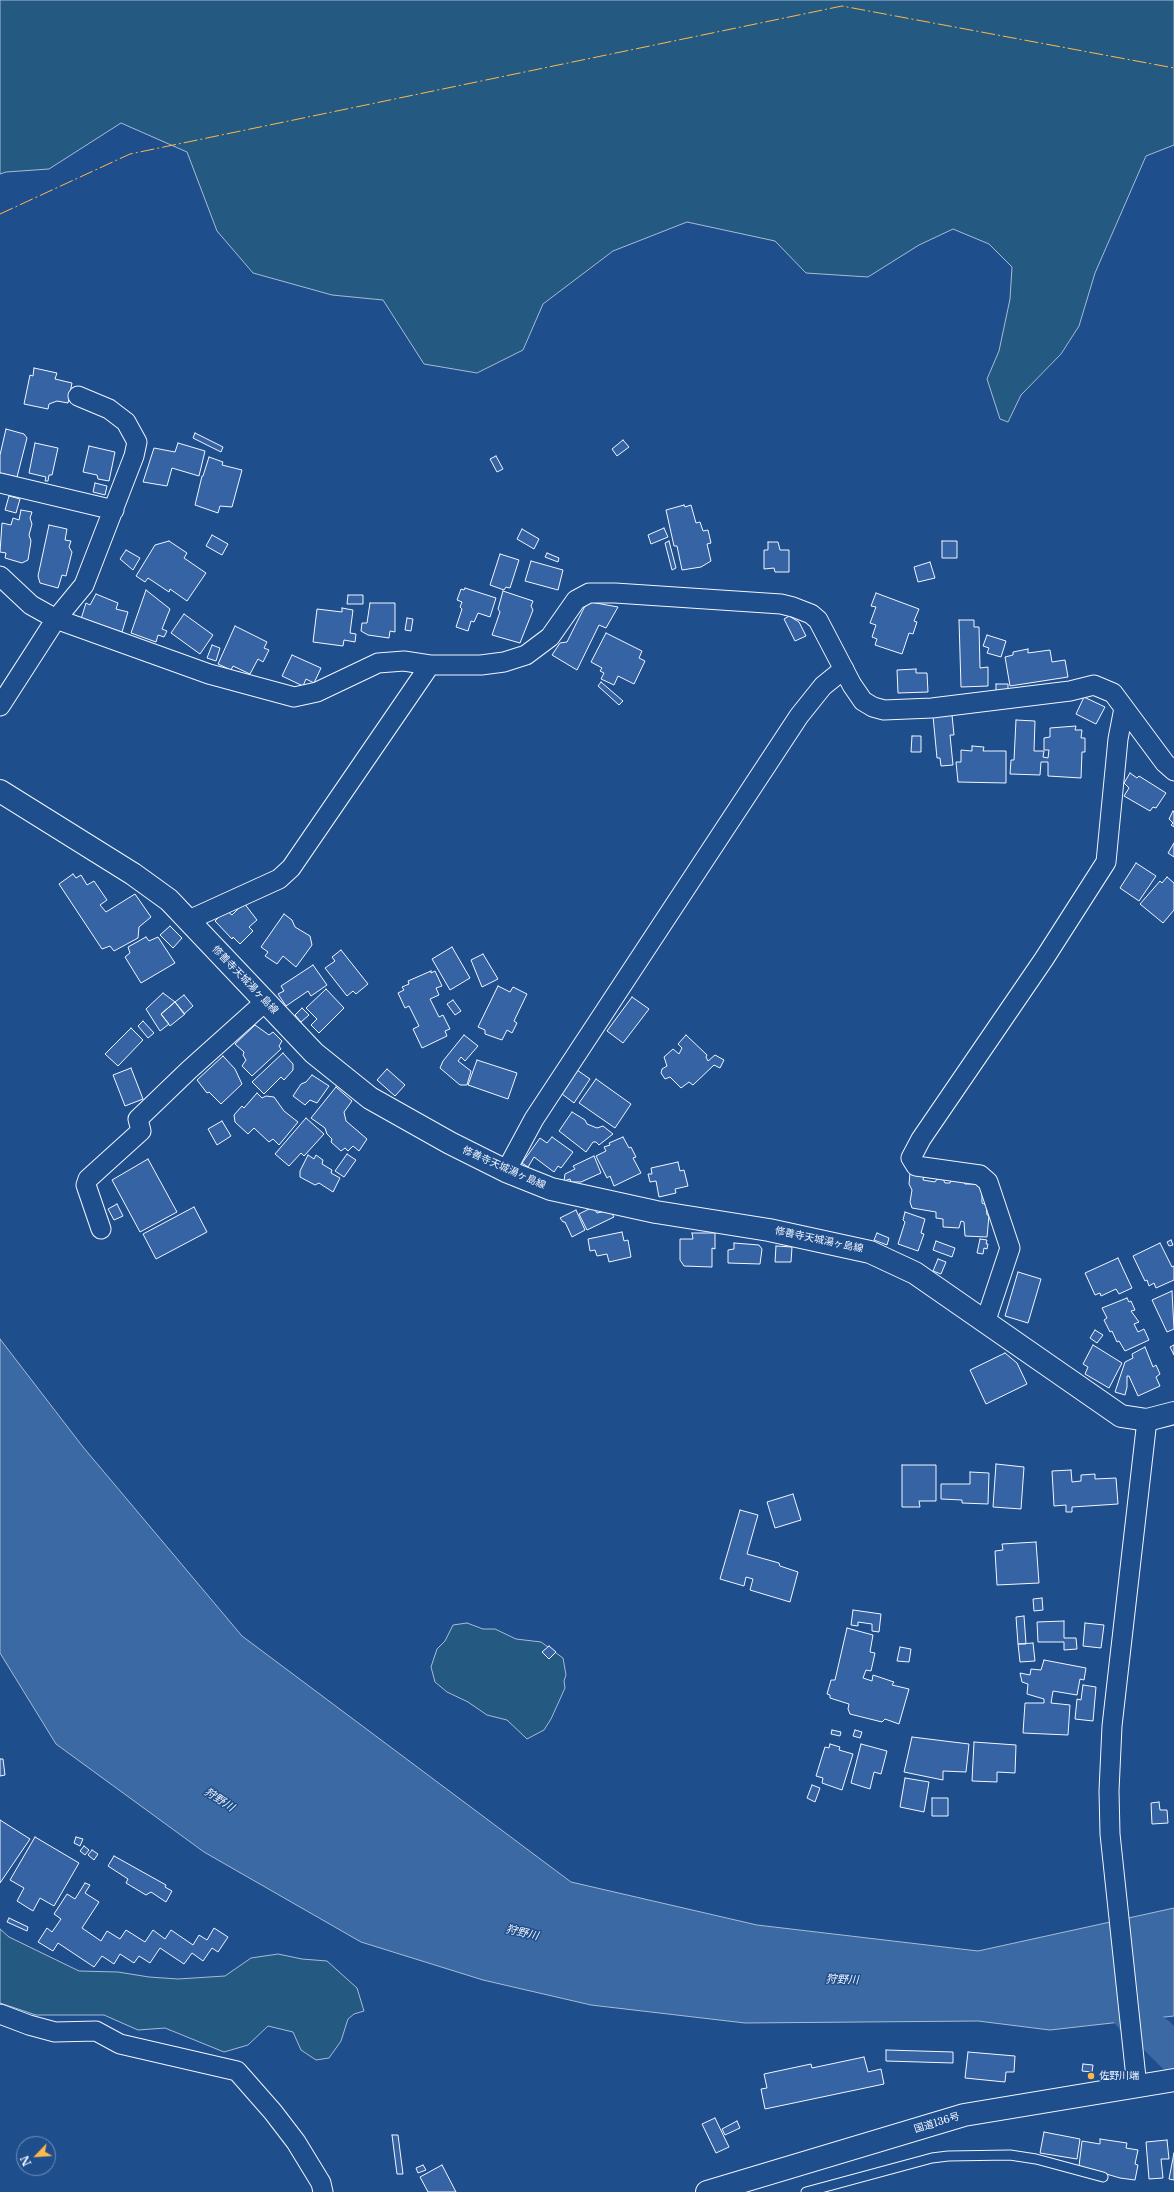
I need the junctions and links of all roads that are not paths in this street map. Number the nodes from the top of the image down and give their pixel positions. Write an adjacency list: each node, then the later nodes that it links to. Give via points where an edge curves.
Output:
1 (78, 396): 3 (street, via 109,409 126,422 137,442)
2 (0, 483): 3 (street)
3 (114, 510): 5 (street, via 84,585)
4 (0, 576): 5 (street, via 31,605)
5 (56, 619): 6 (street, via 202,672 294,697 317,692 378,663 404,661); 8 (street)
6 (430, 665): 7 (street, via 481,665 504,662 526,655 550,637 576,600 589,594 609,593 793,607 811,614 818,620); 12 (street, via 291,868 279,879)
7 (844, 669): 9 (street, via 863,701 884,710 932,708 1070,691 1094,685 1113,693); 14 (street, via 823,686 799,716 543,1106)
8 (0, 706)
9 (1124, 708): 10 (street, via 1165,763); 16 (street, via 1118,739 1106,862 921,1139 911,1158 916,1166 980,1175 988,1182 1010,1248)
10 (1174, 771)
11 (0, 791): 12 (main road, 修善寺天城湯ヶ島線, via 133,874 169,900)
12 (189, 920): 13 (main road, 修善寺天城湯ヶ島線)
13 (266, 1001): 14 (main road, 修善寺天城湯ヶ島線, via 314,1053 370,1098); 15 (street, via 138,1119 141,1131 88,1179 86,1185)
14 (506, 1171): 16 (main road, 修善寺天城湯ヶ島線, via 552,1189 656,1212 769,1230 870,1252 915,1273)
15 (101, 1229)
16 (985, 1324): 18 (main road, 修善寺天城湯ヶ島線, via 1121,1416)
17 (1174, 1413): 18 (main road, 修善寺天城湯ヶ島線)
18 (1147, 1420): 20 (street, via 1112,1726 1109,1791 1110,1834)
19 (0, 2014): 23 (street, via 55,2032 96,2032 120,2044 236,2071 274,2112 296,2142 321,2183)
20 (1136, 2076): 21 (main road, 国道136号); 24 (main road, 国道136号, via 964,2115)
21 (1174, 2080)
22 (1103, 2178): 25 (lane, via 1036,2159 1010,2155 956,2155 932,2158)
23 (323, 2192)
24 (710, 2192)
25 (806, 2192)

